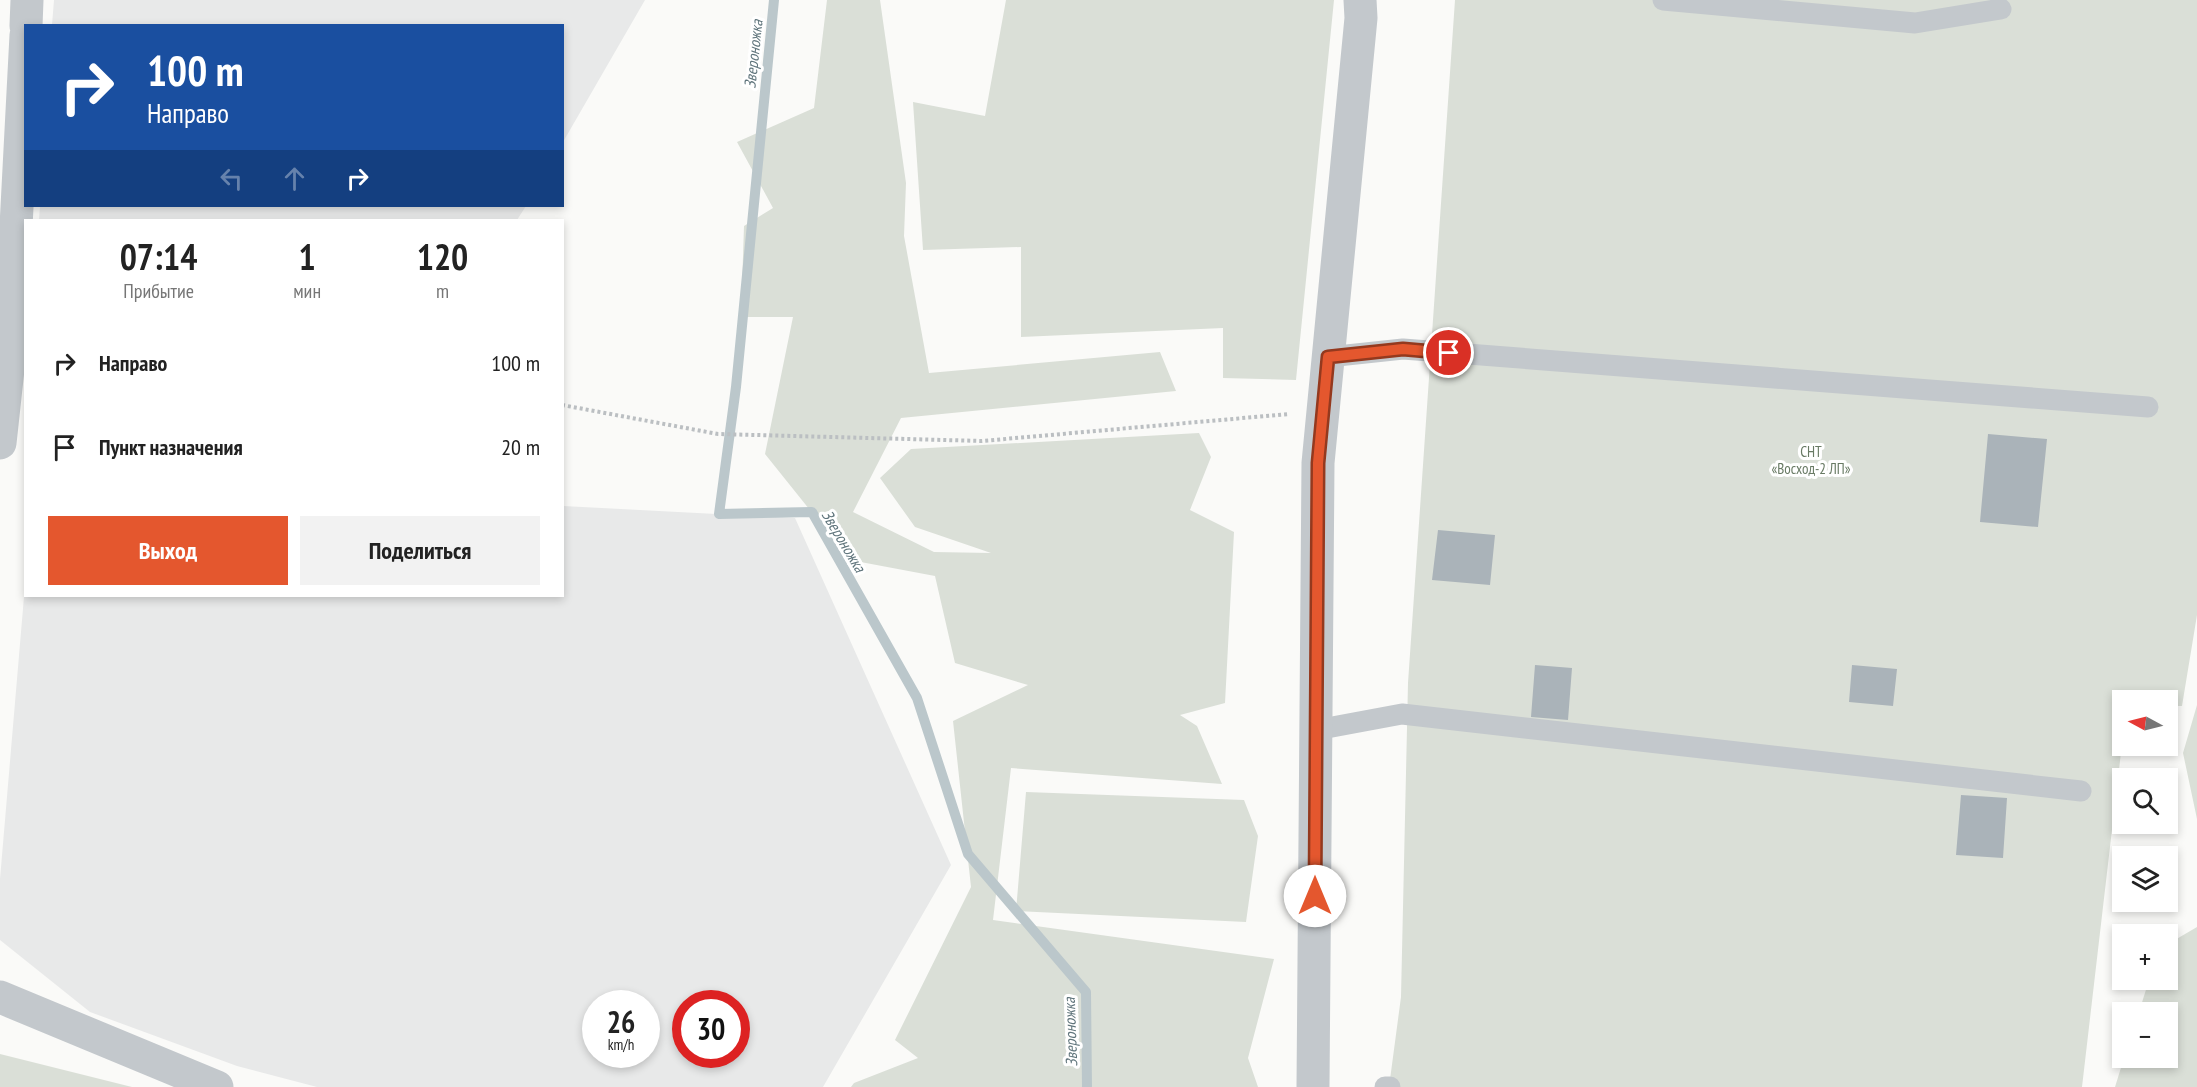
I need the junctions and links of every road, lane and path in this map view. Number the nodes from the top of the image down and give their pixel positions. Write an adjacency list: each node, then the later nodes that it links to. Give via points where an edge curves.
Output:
1 (27, 0): 5 (street)
2 (1360, 0): 7 (street)
3 (1663, 0): 4 (lane, via 1914,23)
4 (2001, 9)
5 (26, 24)
6 (24, 66): 8 (street)
7 (1328, 357): 10 (lane, via 1403,349); 11 (street)
8 (5, 360): 12 (street)
9 (564, 405): 11 (path, via 718,434 982,441)
10 (2148, 407)
11 (1322, 411): 13 (street, via 1318,463)
12 (0, 443)
13 (1316, 730): 14 (lane, via 1402,714); 17 (street)
14 (2081, 791)
15 (0, 997): 16 (street)
16 (217, 1087)
17 (1313, 1087)
18 (1385, 1087): 19 (lane)
19 (1390, 1087)

